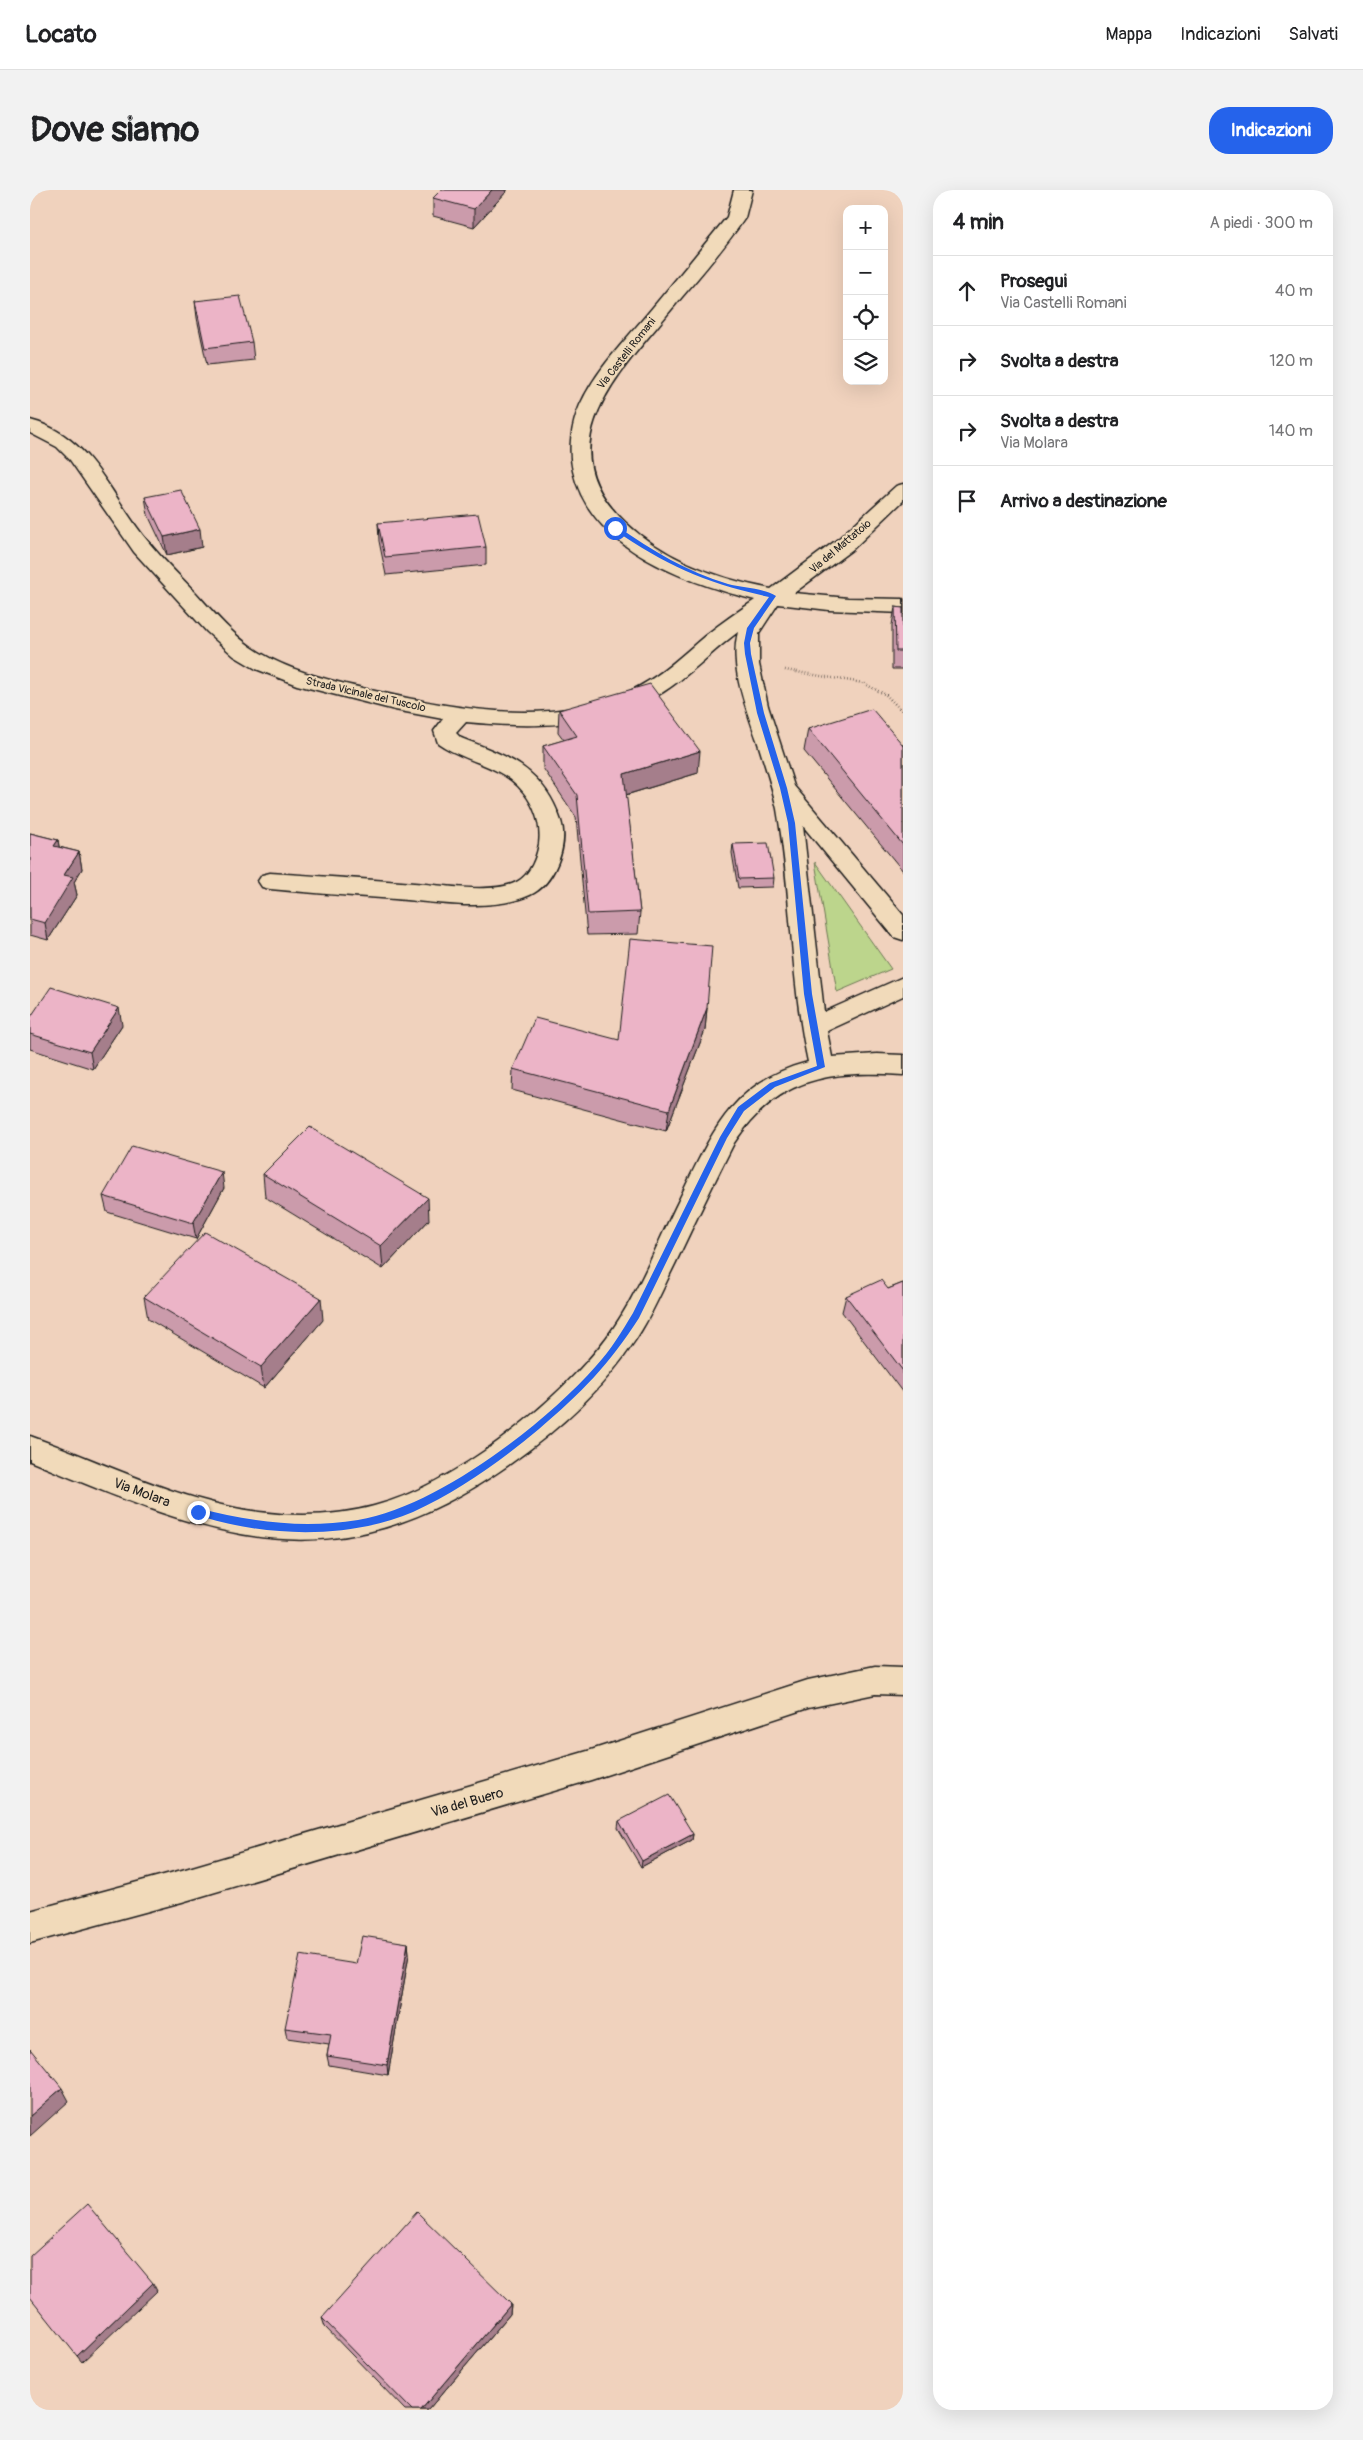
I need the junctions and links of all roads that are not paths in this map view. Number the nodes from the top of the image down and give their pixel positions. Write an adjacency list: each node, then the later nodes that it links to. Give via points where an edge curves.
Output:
1 (743, 190): 4 (street, Via Castelli Romani, via 736,218 598,389 584,420 579,458 586,487 596,506 615,528 631,540 671,564 702,577)
2 (30, 426): 6 (street, Strada Vicinale del Tuscolo, via 59,439 80,456 144,551 232,644 251,657 282,672 333,688)
3 (903, 490): 4 (street, Via del Mattatoio, via 838,551)
4 (773, 596): 5 (street, Via Castelli Romani, via 824,603); 6 (street, Strada Vicinale del Tuscolo, via 723,632 664,682 638,697 568,716 535,718); 7 (street, via 748,635 750,663 763,722)
5 (903, 606)
6 (461, 714): 8 (street, via 445,731 446,738 506,764 525,777 539,794 548,814 552,838 550,852 529,885 513,892 460,895)
7 (784, 788): 9 (street); 11 (street, via 795,844)
8 (270, 881)
9 (903, 931)
10 (903, 986): 11 (street)
11 (813, 1027): 13 (street)
12 (903, 1065): 13 (street, Via Molara, via 866,1063)
13 (822, 1067): 14 (street, Via Molara, via 772,1085 750,1100 733,1120 636,1315 600,1367 552,1413 476,1473 410,1509 360,1524 307,1529 235,1522 184,1507)
14 (30, 1448)
15 (903, 1681): 16 (street, Via del Buero, via 875,1680 808,1694 572,1770 182,1886)
16 (30, 1927)

